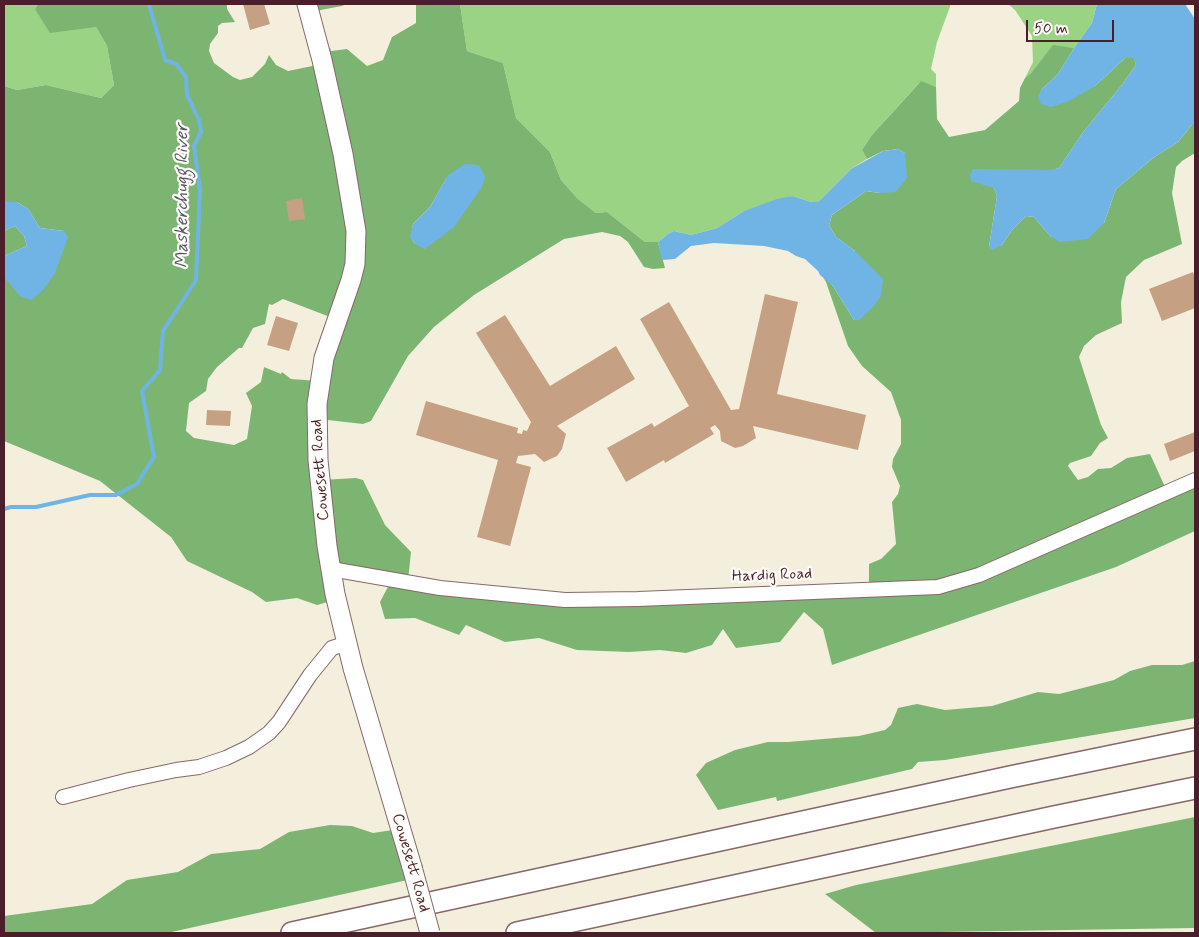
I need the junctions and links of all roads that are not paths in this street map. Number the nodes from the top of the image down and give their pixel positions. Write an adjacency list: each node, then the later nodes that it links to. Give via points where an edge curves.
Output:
1 (307, 4): 3 (main road, Cowesett Road, via 343,154 356,231 353,272 324,358 317,404 318,460)
2 (1195, 480): 3 (street, Hardig Road, via 979,575 938,587 565,600 440,588)
3 (331, 569): 4 (main road, Cowesett Road)
4 (348, 643): 7 (street, via 332,648 279,722 248,747 199,767); 9 (main road, Cowesett Road, bridge)
5 (1195, 739): 8 (highway)
6 (1195, 788): 10 (highway)
7 (63, 797)
8 (292, 933)
9 (430, 933)
10 (517, 933)

